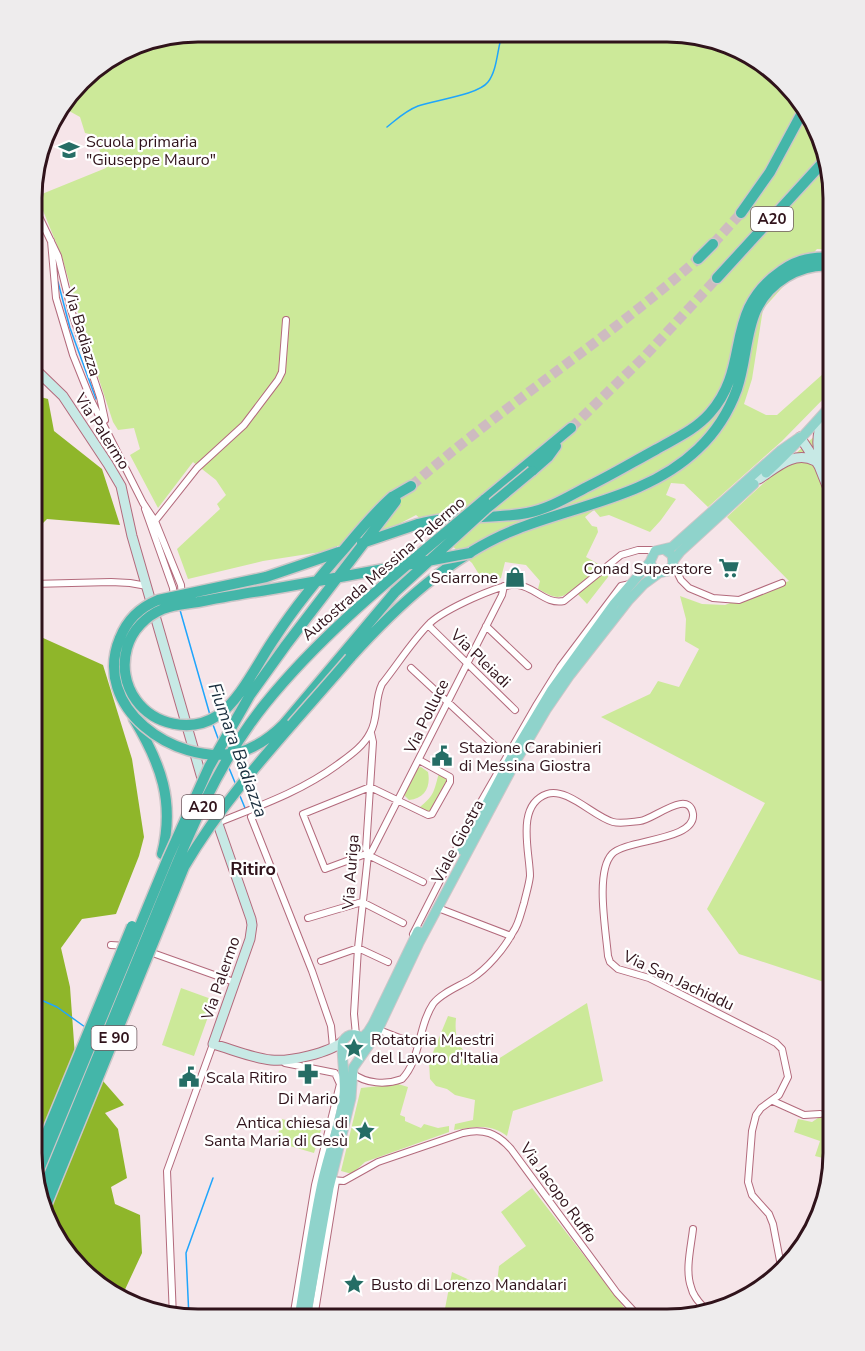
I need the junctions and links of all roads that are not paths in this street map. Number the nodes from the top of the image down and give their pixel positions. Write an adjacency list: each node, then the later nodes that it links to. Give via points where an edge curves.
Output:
1 (800, 117): 3 (highway, A20, via 770,172)
2 (820, 166): 10 (highway, A20)
3 (741, 213)
4 (42, 222): 5 (street, Via Badiazza)
5 (51, 241): 16 (street, Via Badiazza); 16 (street, Via Badiazza, via 56,298 77,364)
6 (713, 244): 8 (highway)
7 (823, 257): 12 (highway, via 785,268 768,281 746,311)
8 (698, 259)
9 (823, 265): 12 (highway, via 803,268 770,289 756,310)
10 (717, 278)
11 (286, 320): 32 (street, via 278,380 243,425 197,468)
12 (741, 347): 35 (highway, via 739,382 729,407 705,443 683,462 648,484 517,529); 53 (highway, bridge, via 730,380 713,409 691,430 553,505 521,514 456,517 418,524 278,574 169,596 142,609 124,630 114,660 118,688)
13 (42, 376): 25 (main road, Via Palermo, via 63,396)
14 (823, 415): 18 (main road)
15 (823, 417): 19 (main road, via 816,437)
16 (106, 427): 23 (street, Via Badiazza)
17 (568, 431): 22 (highway)
18 (800, 437): 19 (main road); 20 (main road); 26 (main road); 34 (main road, via 672,547)
19 (818, 451): 21 (main road)
20 (815, 461): 24 (main road); 26 (main road, via 798,457)
21 (823, 469)
22 (526, 470): 53 (highway, bridge, via 395,592 284,724 261,743 230,754 195,752 154,735); 88 (highway, Autostrada Messina-Palermo / A20, bridge, via 503,484 328,635 264,705 240,740 177,863)
23 (128, 472): 25 (street); 27 (street, Via Badiazza)
24 (823, 476)
25 (117, 478): 29 (main road, Via Palermo)
26 (759, 479): 37 (main road)
27 (133, 482): 29 (street); 31 (street, Via Badiazza)
28 (411, 486): 30 (highway, Autostrada Messina-Palermo / A20)
29 (122, 488): 40 (main road, Via Palermo)
30 (394, 499): 35 (highway, bridge, via 374,513 322,574 317,581 290,616 235,698 221,713 198,724 177,724 149,713 135,698 125,673 128,648 141,624 162,609 191,603 296,585 306,583 317,581 328,579 362,573); 86 (highway, Autostrada Messina-Palermo / A20, bridge, via 250,696 208,767)
31 (143, 503): 32 (street, Via Badiazza); 44 (street, Via Badiazza)
32 (155, 521): 44 (street, Via Badiazza, via 181,585)
33 (638, 550): 34 (street); 36 (street); 43 (street, via 618,557 564,601 554,602 520,585)
34 (661, 550): 36 (main road, via 652,554); 37 (main road, via 672,555)
35 (470, 553): 89 (highway, E 90, bridge, via 373,633 210,825 184,867)
36 (650, 561): 38 (main road, via 653,569); 75 (main road, Viale Giostra, via 551,691 413,941 373,1024)
37 (673, 563): 38 (main road); 39 (street)
38 (662, 573): 39 (street); 64 (main road, Viale Giostra, via 627,601 556,695 516,761)
39 (681, 580): 41 (street, via 697,593 730,600)
40 (146, 583): 42 (street); 45 (main road, Via Palermo)
41 (782, 583)
42 (42, 584)
43 (504, 586): 46 (street, via 472,599); 47 (street, Via Polluce)
44 (177, 599): 45 (street)
45 (153, 607): 60 (main road, Via Palermo)
46 (428, 625): 48 (street, Via Pleiadi); 54 (street, Via Auriga, via 381,687)
47 (486, 626): 48 (street, Via Polluce); 49 (street)
48 (467, 663): 51 (street, Via Polluce); 52 (street, Via Pleiadi)
49 (528, 666)
50 (411, 668): 51 (street)
51 (448, 702): 55 (street); 56 (street, Via Polluce)
52 (515, 710)
53 (130, 711): 85 (highway, bridge, via 164,782 164,845)
54 (371, 733): 57 (street, Via Auriga); 59 (street, via 355,751 318,779)
55 (495, 746)
56 (419, 760): 58 (street, Via Polluce); 58 (street, via 450,777 450,782 434,812 428,815)
57 (370, 787): 58 (street); 61 (street, Via Auriga); 61 (street, via 303,814 325,869)
58 (398, 800): 61 (street, Via Polluce)
59 (254, 812): 60 (street); 79 (street, via 251,817 316,982)
60 (217, 824): 72 (main road, Via Palermo, via 252,922)
61 (368, 855): 62 (street); 63 (street, Via Auriga)
62 (423, 882)
63 (362, 902): 65 (street); 66 (street); 69 (street, Via Auriga)
64 (438, 908): 67 (street); 74 (main road, Viale Giostra)
65 (308, 918)
66 (404, 923)
67 (511, 936): 78 (street, Via San Jachiddu, via 483,970 434,1003); 83 (street, Via San Jachiddu, via 529,883 528,819 542,797 552,793 563,795 619,822 647,821 673,806 687,806 693,815 687,827 669,836 620,848 607,860 603,878 609,959 615,967 649,978 778,1045 785,1056 788,1077)
68 (111, 945): 72 (street, via 136,946)
69 (358, 948): 70 (street); 71 (street); 73 (street, Via Auriga)
70 (321, 961)
71 (388, 962)
72 (234, 982): 77 (main road, Via Palermo)
73 (354, 1014): 75 (street); 76 (street)
74 (378, 1030): 78 (street); 80 (main road, Viale Giostra)
75 (359, 1036): 76 (main road, via 350,1035); 80 (main road, via 366,1046)
76 (344, 1040): 79 (main road)
77 (213, 1044): 81 (main road); 93 (street, Via Palermo, via 167,1172)
78 (418, 1045): 82 (street, Via San Jachiddu, via 407,1073 399,1080 371,1082)
79 (337, 1054): 80 (main road, via 351,1059); 81 (main road); 95 (main road, via 344,1097 321,1186)
80 (363, 1054): 82 (main road, Viale Giostra)
81 (272, 1060): 94 (street, via 335,1073 339,1080 315,1185)
82 (352, 1073): 87 (main road, Viale Giostra, via 351,1098)
83 (773, 1101): 84 (street, via 802,1114); 91 (street, Via San Jachiddu, via 758,1111 754,1120 748,1182 752,1194 769,1214)
84 (820, 1114)
85 (42, 1145)
86 (42, 1162)
87 (334, 1181): 96 (main road, Viale Giostra); 97 (street); 98 (street, Via Jacopo Ruffo, via 344,1181 378,1162 463,1133 490,1132 511,1149)
88 (45, 1184)
89 (49, 1198)
90 (693, 1229): 92 (street, via 690,1284)
91 (780, 1260)
92 (702, 1305)
93 (173, 1307)
94 (294, 1309)
95 (300, 1309)
96 (308, 1309)
97 (315, 1309)
98 (632, 1309)

